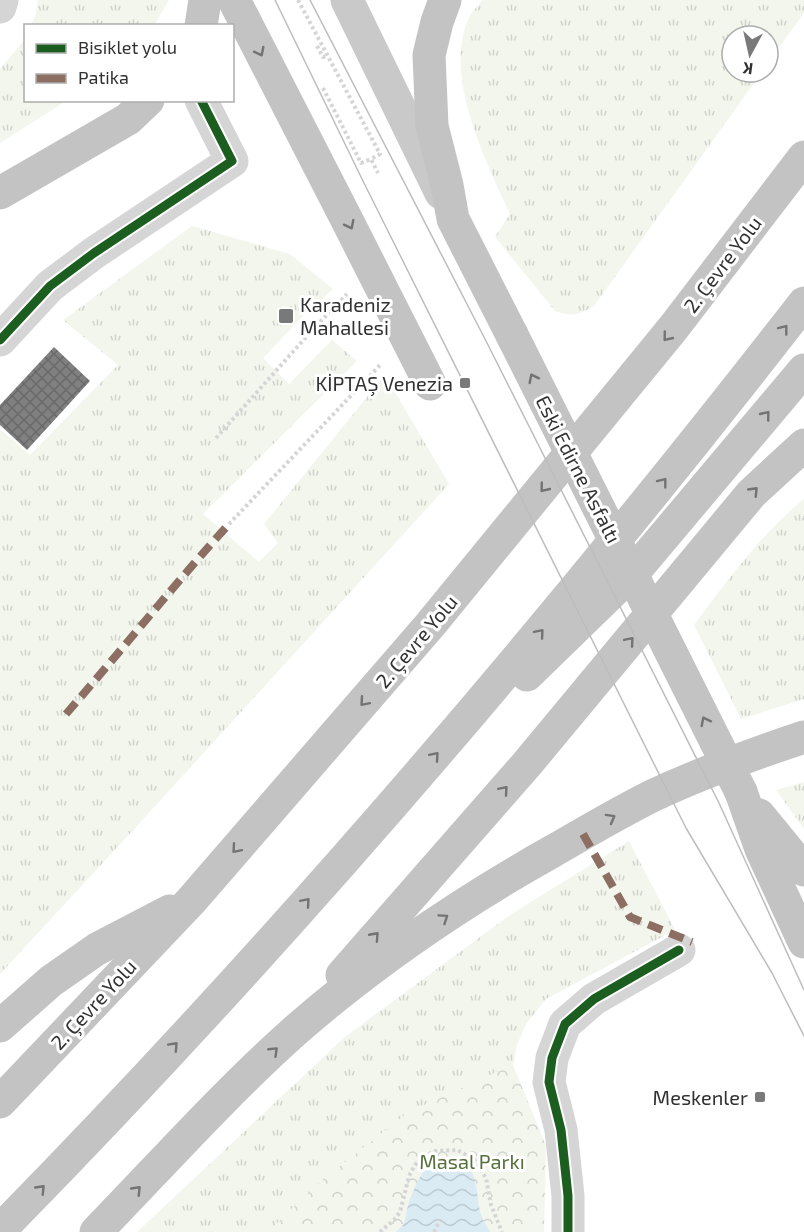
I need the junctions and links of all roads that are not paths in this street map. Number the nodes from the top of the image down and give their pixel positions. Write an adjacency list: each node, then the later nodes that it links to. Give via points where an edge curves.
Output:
1 (2, 0): 6 (street)
2 (205, 0): 7 (highway)
3 (234, 0): 16 (highway, one-way to 16)
4 (347, 0): 12 (main road, Eski Edirne Asfaltı)
5 (445, 0): 12 (highway, via 429,55 429,87 432,126)
6 (0, 7)
7 (201, 24)
8 (146, 102): 11 (highway, via 128,119)
9 (202, 102): 14 (street, via 232,161 59,280)
10 (804, 157): 22 (highway, 2. Çevre Yolu, one-way to 22, via 668,335 430,626)
11 (0, 193)
12 (453, 219): 20 (highway, Eski Edirne Asfaltı, one-way to 12, bridge)
13 (804, 303): 18 (highway, one-way to 13, via 611,547)
14 (0, 340)
15 (804, 370): 18 (highway, one-way to 15, via 537,668 638,567)
16 (430, 384)
17 (804, 445): 26 (highway, one-way to 17, via 526,765 751,494)
18 (462, 726): 28 (highway, one-way to 18, via 256,959)
19 (804, 737): 26 (highway, one-way to 19, via 362,976 497,882 652,796)
20 (741, 792): 21 (highway); 23 (highway, Eski Edirne Asfaltı, via 761,849)
21 (804, 870)
22 (191, 901): 25 (highway, via 97,949 51,981); 27 (highway, 2. Çevre Yolu)
23 (804, 942)
24 (679, 950): 30 (street, via 594,999 565,1024 552,1058 549,1082 561,1130)
25 (0, 1026)
26 (297, 1029): 29 (highway, one-way to 26)
27 (0, 1102)
28 (0, 1230)
29 (96, 1232)
30 (568, 1232)

